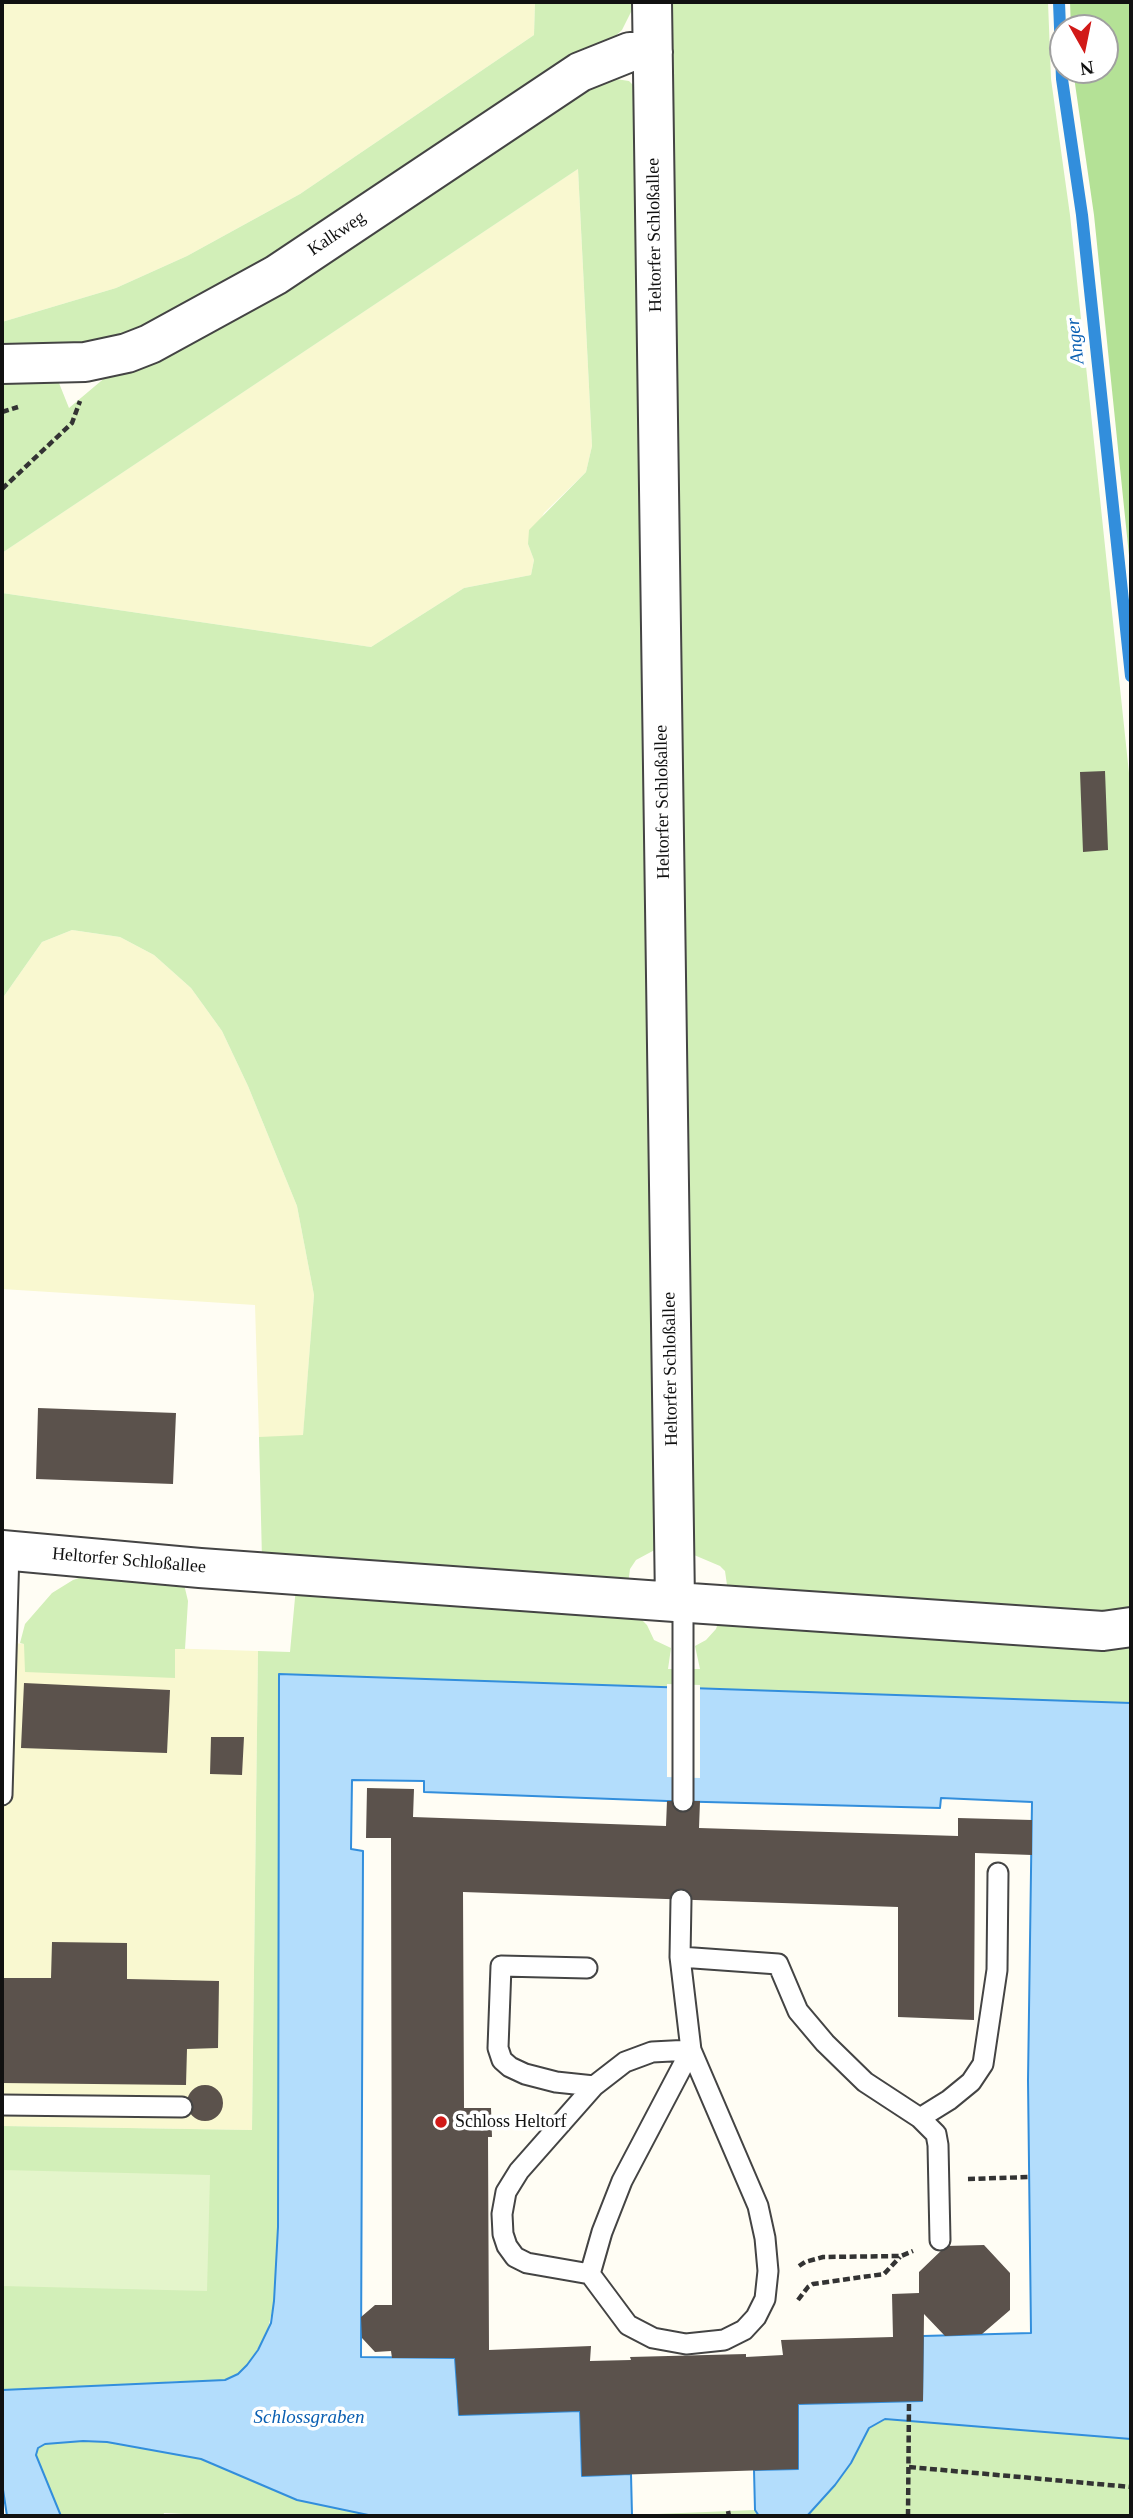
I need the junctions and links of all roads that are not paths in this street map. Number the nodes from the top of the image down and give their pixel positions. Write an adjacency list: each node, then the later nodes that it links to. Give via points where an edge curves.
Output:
1 (652, 2): 2 (street, Heltorfer Schloßallee)
2 (653, 52): 3 (street, Kalkweg, via 629,52 580,72 276,275 150,344 85,362); 5 (street, Heltorfer Schloßallee)
3 (2, 364)
4 (5, 1550): 5 (street, Heltorfer Schloßallee); 7 (lane)
5 (679, 1602): 6 (street, Heltorfer Schloßallee, via 1103,1631); 8 (lane, via 684,1669)
6 (1131, 1627)
7 (2, 1795)
8 (683, 1801)
9 (998, 1873): 17 (lane, via 997,1970 984,2064 971,2082)
10 (681, 1900): 11 (lane)
11 (680, 1957): 13 (lane); 17 (lane, via 778,1964 798,2011 825,2043 865,2082)
12 (587, 1968): 14 (lane, via 500,1966 498,2048 502,2060 525,2074)
13 (691, 2050): 14 (lane, via 652,2052 625,2062); 19 (lane, via 622,2181); 19 (lane, via 758,2206 768,2271 765,2299 744,2330 724,2340 686,2344 653,2338 628,2325)
14 (594, 2086): 19 (lane, via 519,2171 506,2192 502,2214 503,2234 515,2257)
15 (2, 2105): 16 (lane)
16 (182, 2107)
17 (920, 2118): 18 (lane, via 936,2134 938,2145)
18 (940, 2240)
19 (590, 2274)

